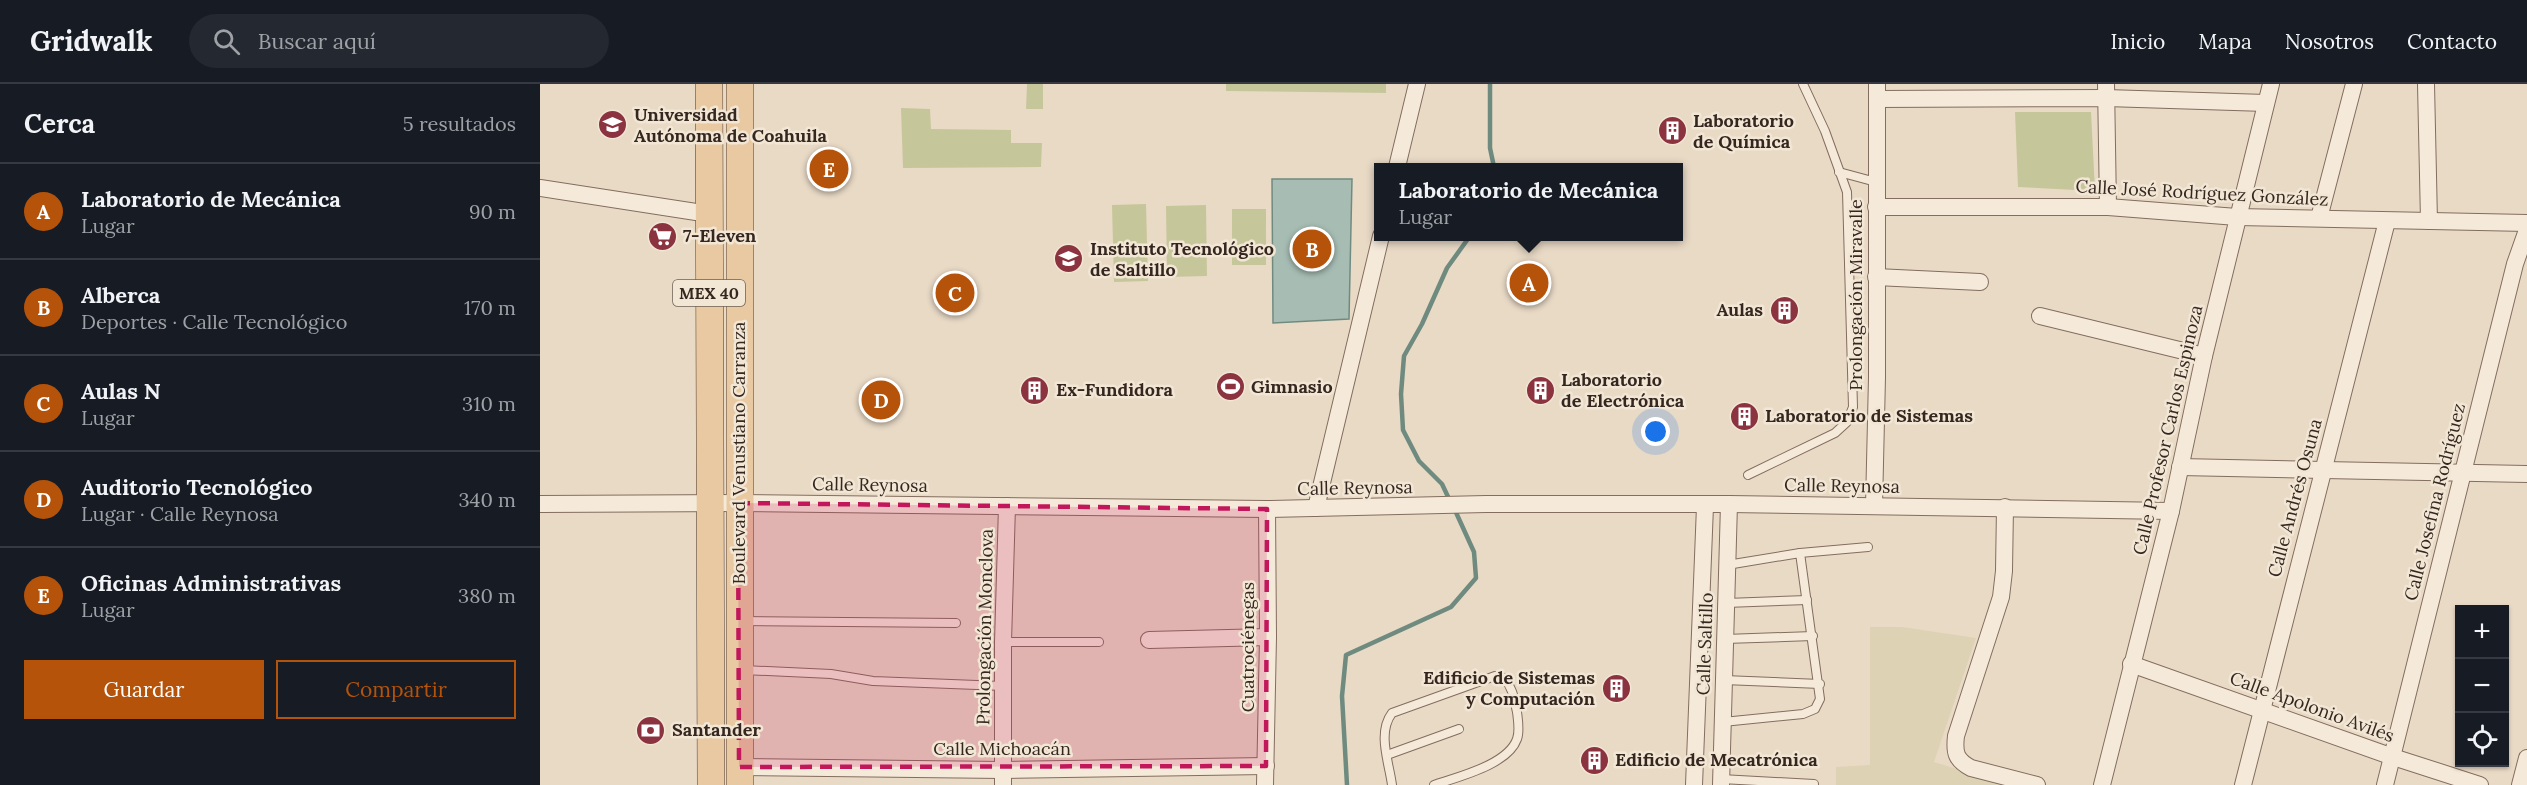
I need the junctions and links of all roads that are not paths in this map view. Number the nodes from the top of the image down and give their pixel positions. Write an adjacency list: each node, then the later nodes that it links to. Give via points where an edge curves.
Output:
1 (709, 84): 17 (main road, Boulevard Venustiano Carranza / MEX 40)
2 (740, 84): 34 (main road, Boulevard Venustiano Carranza / MEX 40)
3 (1417, 84): 11 (street)
4 (1803, 84): 12 (lane)
5 (2271, 84): 10 (street, Calle Profesor Carlos Espinoza)
6 (2354, 84): 19 (street)
7 (2426, 84): 21 (street)
8 (2106, 91): 9 (street); 10 (street); 16 (street)
9 (1877, 92): 13 (street, Prolongación Miravalle)
10 (2266, 103): 18 (street, Calle Profesor Carlos Espinoza)
11 (1398, 163)
12 (1839, 172): 13 (lane); 33 (lane, via 1849,209 1853,407 1847,422 1835,433)
13 (1876, 182): 15 (street, Prolongación Miravalle)
14 (540, 188): 17 (street)
15 (1876, 207): 16 (street, Calle José Rodríguez González); 25 (street, Prolongación Miravalle)
16 (2108, 207): 18 (street, Calle José Rodríguez González)
17 (709, 214): 35 (main road, Boulevard Venustiano Carranza / MEX 40)
18 (2238, 217): 19 (street, Calle José Rodríguez González); 28 (street, Calle Profesor Carlos Espinoza)
19 (2319, 218): 20 (street, Calle José Rodríguez González)
20 (2387, 221): 21 (street, Calle José Rodríguez González); 30 (street, Calle Andrés Osuna)
21 (2429, 221): 22 (street, Calle José Rodríguez González)
22 (2527, 223)
23 (2527, 230): 31 (street, Calle Josefina Rodríguez)
24 (1380, 241): 43 (street)
25 (1876, 277): 26 (street); 40 (street, Prolongación Miravalle)
26 (1980, 282)
27 (2040, 316): 28 (street)
28 (2204, 356): 29 (street, Calle Profesor Carlos Espinoza)
29 (2180, 467): 30 (street); 44 (street, Calle Profesor Carlos Espinoza)
30 (2322, 471): 31 (street); 63 (street, Calle Andrés Osuna)
31 (2461, 473): 32 (street); 67 (street, Calle Josefina Rodríguez)
32 (2527, 474)
33 (1748, 475)
34 (738, 502): 35 (street, Calle Reynosa); 38 (street, Calle Reynosa); 50 (main road, Boulevard Venustiano Carranza / MEX 40)
35 (709, 503): 36 (street, Calle Reynosa); 74 (main road, Boulevard Venustiano Carranza / MEX 40)
36 (540, 504)
37 (1729, 504): 39 (street, Calle Reynosa); 40 (street, Calle Reynosa); 47 (street, Calle Saltillo)
38 (1007, 506): 42 (street, Calle Reynosa); 56 (street, Prolongación Monclova)
39 (1705, 506): 43 (street, Calle Reynosa, via 1486,504); 78 (street, Calle Saltillo)
40 (1874, 507): 41 (street, Calle Reynosa)
41 (2005, 507): 44 (street, Calle Reynosa); 79 (street, via 2001,597 1955,747 1957,757 1971,768)
42 (1267, 508): 43 (street, Calle Reynosa); 53 (street, Cuatrociénegas)
43 (1316, 508)
44 (2171, 511): 58 (street, Calle Profesor Carlos Espinoza)
45 (1868, 547): 46 (lane)
46 (1800, 553): 47 (lane); 48 (lane)
47 (1727, 565): 49 (street, Calle Saltillo)
48 (1807, 600): 49 (lane); 52 (lane)
49 (1726, 603): 54 (street, Calle Saltillo)
50 (739, 621): 51 (lane); 59 (main road, Boulevard Venustiano Carranza / MEX 40)
51 (956, 623)
52 (1813, 636): 54 (lane); 61 (lane)
53 (1268, 638): 55 (street); 69 (street, Cuatrociénegas)
54 (1725, 639): 60 (street, Calle Saltillo)
55 (1149, 640)
56 (1003, 642): 57 (lane); 62 (street, Prolongación Monclova)
57 (1099, 642)
58 (2131, 664): 63 (street, Calle Apolonio Avilés); 80 (street, Calle Profesor Carlos Espinoza)
59 (739, 669): 62 (lane, via 831,674 873,681); 70 (main road, Boulevard Venustiano Carranza / MEX 40)
60 (1724, 680): 61 (lane); 64 (street, Calle Saltillo)
61 (1820, 684): 64 (lane, via 1815,709 1803,714)
62 (1003, 686): 71 (street, Prolongación Monclova)
63 (2263, 710): 67 (street, Calle Apolonio Avilés); 81 (street, Calle Andrés Osuna)
64 (1723, 722): 72 (street, Calle Saltillo)
65 (1459, 729): 66 (lane)
66 (1387, 755): 76 (lane); 77 (lane, via 1385,728 1392,713 1495,676 1504,678 1512,692 1518,724 1518,738 1512,749 1476,771)
67 (2393, 757): 82 (street, Calle Josefina Rodríguez); 83 (street, Calle Apolonio Avilés)
68 (2527, 758): 84 (street)
69 (1266, 766): 71 (street, Calle Michoacán); 75 (street, Cuatrociénegas)
70 (740, 776): 71 (street, Calle Michoacán)
71 (1003, 777)
72 (1721, 782): 73 (lane)
73 (1814, 784)
74 (711, 785)
75 (1265, 785)
76 (1392, 785)
77 (1434, 785)
78 (1694, 785)
79 (2037, 785)
80 (2102, 785)
81 (2243, 785)
82 (2385, 785)
83 (2481, 785)
84 (2520, 785)

